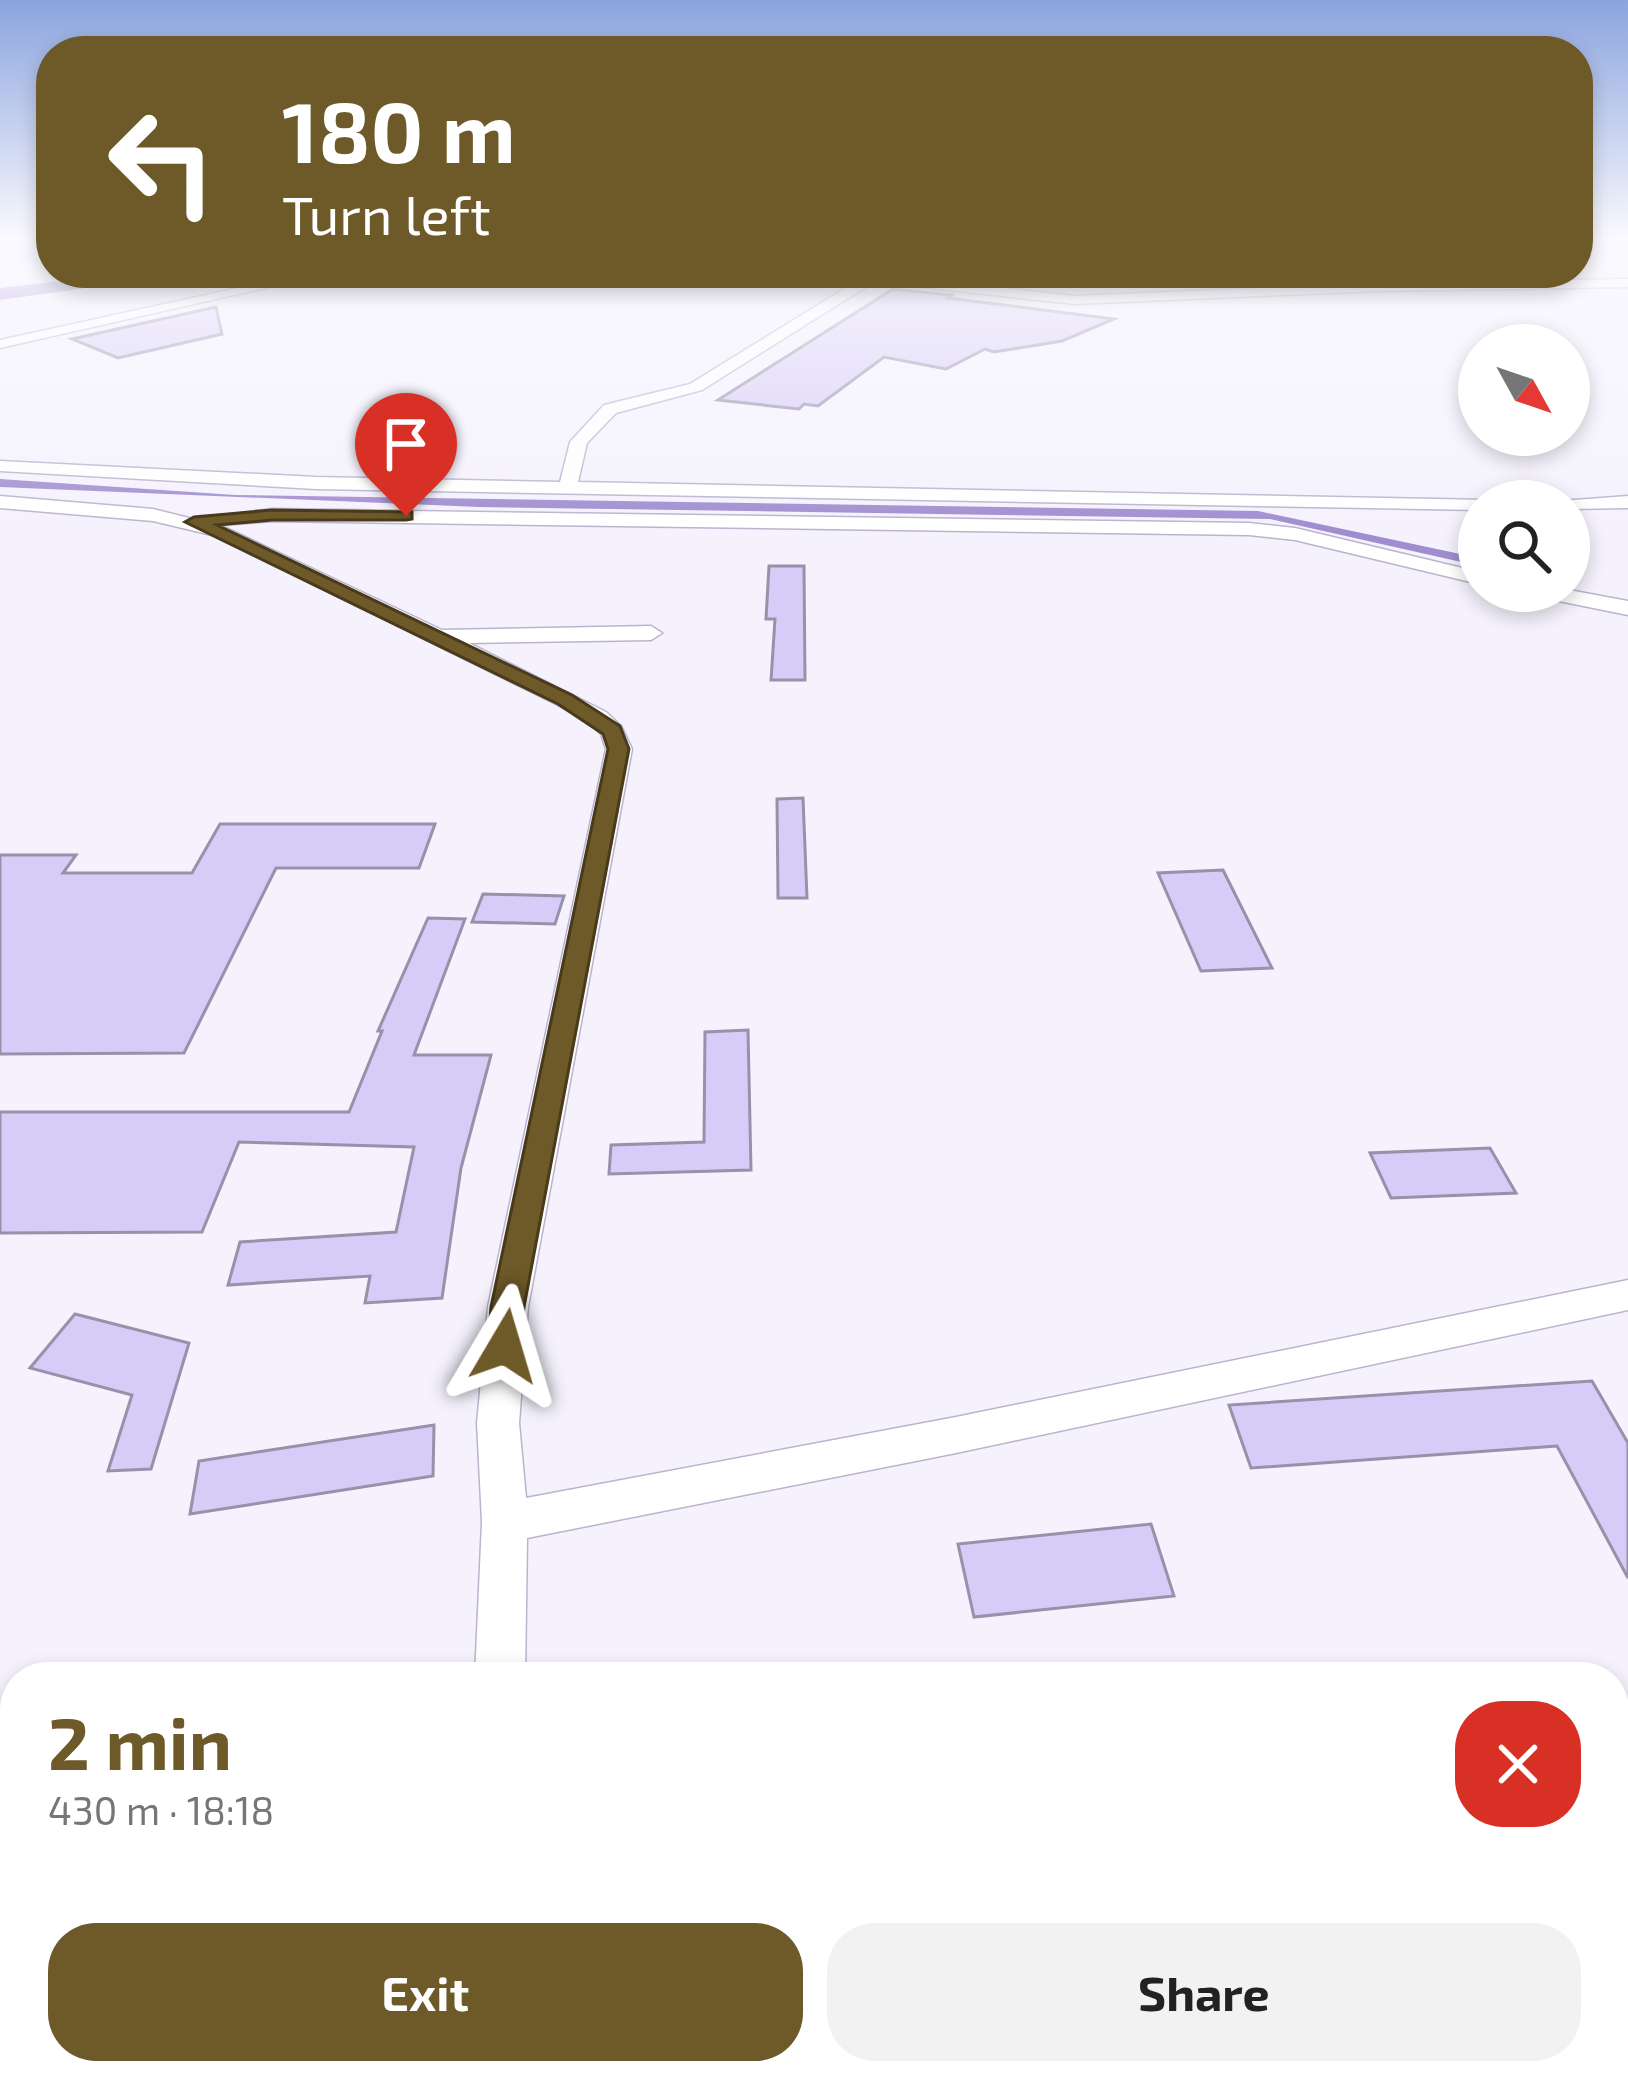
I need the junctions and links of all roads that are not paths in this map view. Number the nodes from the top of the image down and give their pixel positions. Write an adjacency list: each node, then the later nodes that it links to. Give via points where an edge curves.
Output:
1 (45, 334): 3 (street)
2 (781, 334): 5 (street, via 696,387 610,409 579,442)
3 (0, 344)
4 (0, 466): 5 (street)
5 (568, 487): 9 (street)
6 (0, 502): 10 (street)
7 (1628, 502): 8 (street)
8 (1590, 503)
9 (1458, 504)
10 (194, 522): 11 (street, via 272,515 1249,529); 15 (street)
11 (1458, 573)
12 (1590, 601): 13 (street)
13 (1628, 608)
14 (651, 632): 15 (street)
15 (434, 637): 17 (street, via 597,717 619,749 508,1307 498,1423)
16 (1628, 1295): 17 (street)
17 (505, 1522): 18 (street)
18 (500, 1662)

